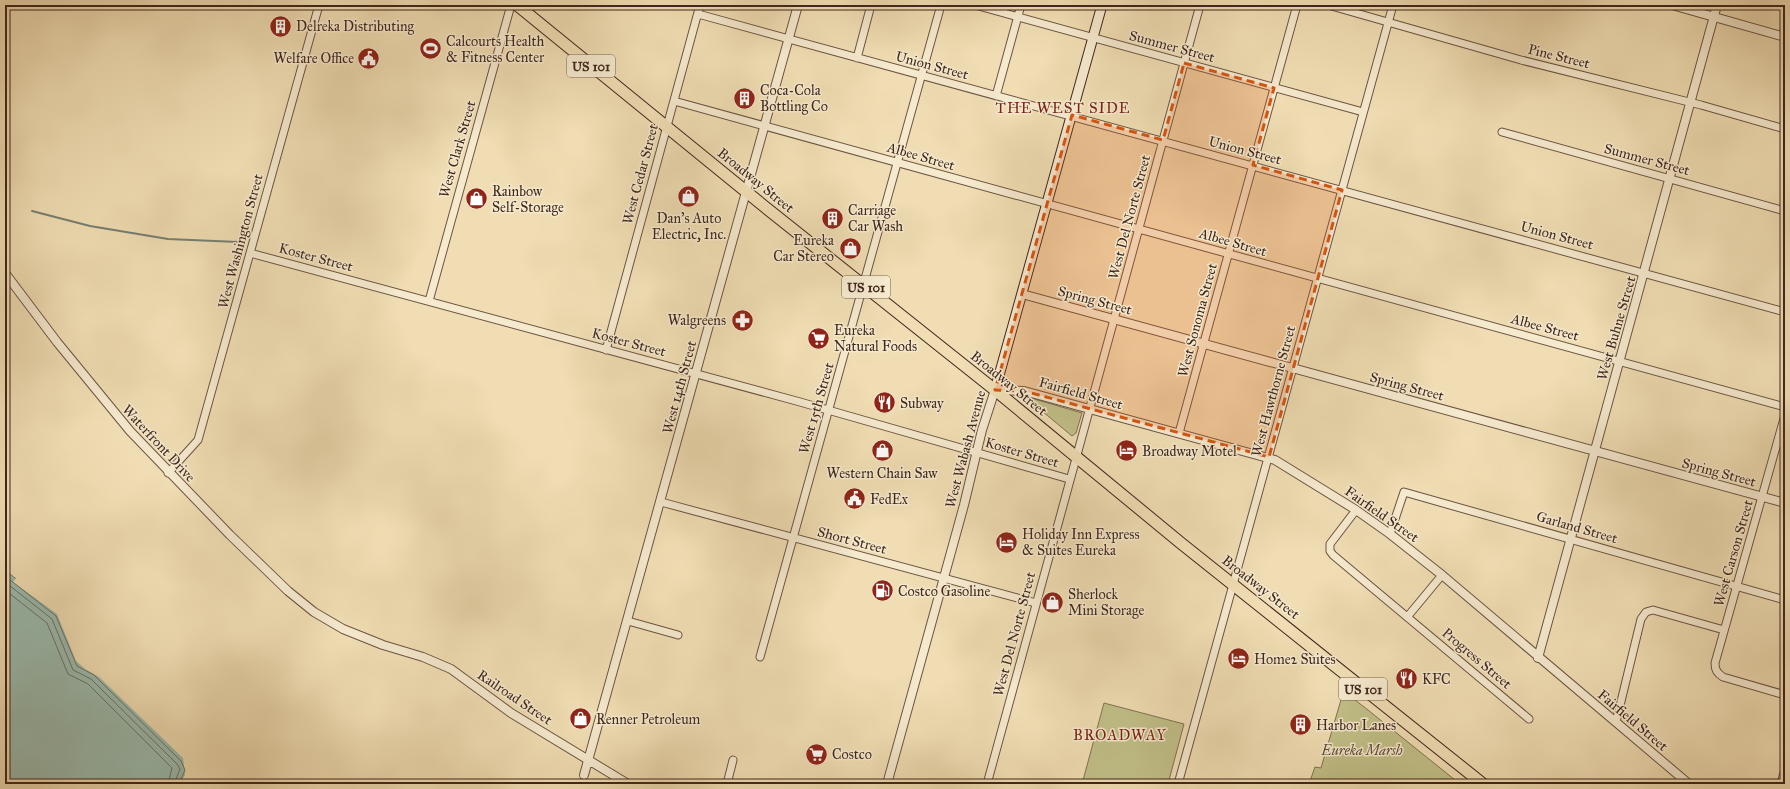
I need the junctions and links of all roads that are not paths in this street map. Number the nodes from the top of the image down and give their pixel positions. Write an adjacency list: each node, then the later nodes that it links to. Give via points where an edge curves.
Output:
1 (319, 5): 46 (street, West Washington Street)
2 (511, 5): 53 (street, West Clark Street)
3 (516, 5): 33 (highway, Broadway Street / US 101)
4 (700, 5): 17 (street, West Cedar Street)
5 (798, 5): 23 (street, West 14th Street)
6 (871, 5): 24 (street)
7 (941, 5): 26 (street, West 15th Street)
8 (975, 5): 18 (street, Summer Street)
9 (1021, 5): 18 (street)
10 (1102, 5): 22 (main road, West Wabash Avenue)
11 (1200, 5): 25 (street, West Del Norte Street)
12 (1297, 5): 27 (street, West Sonoma Street)
13 (1328, 5): 20 (street, Pine Street)
14 (1393, 5): 20 (street, West Hawthorne Street)
15 (1672, 5): 19 (street)
16 (1717, 5): 19 (street, West Buhne Street)
17 (698, 14): 23 (street, Union Street); 29 (street, West Cedar Street)
18 (1018, 17): 22 (street, Summer Street); 28 (street)
19 (1714, 17): 21 (street); 30 (street, West Buhne Street)
20 (1388, 22): 30 (street, Pine Street, via 1520,60); 31 (street, West Hawthorne Street)
21 (1785, 37)
22 (1093, 38): 25 (street, Summer Street); 32 (main road, West Wabash Avenue)
23 (788, 39): 24 (street, Union Street); 34 (street, West 14th Street)
24 (857, 58): 26 (street, Union Street)
25 (1184, 63): 27 (street, Summer Street); 37 (street, West Del Norte Street)
26 (921, 75): 28 (street, Union Street); 38 (street, West 15th Street)
27 (1274, 88): 31 (street, Summer Street); 39 (street, West Sonoma Street)
28 (996, 96): 32 (street, Union Street)
29 (674, 101): 33 (street, West Cedar Street); 34 (street, Albee Street)
30 (1691, 102): 35 (street, Pine Street); 40 (street, West Buhne Street)
31 (1363, 112): 41 (street, West Hawthorne Street)
32 (1072, 116): 37 (street, Union Street); 43 (main road, West Wabash Avenue)
33 (667, 126): 42 (highway, Broadway Street / US 101); 57 (street, West Cedar Street)
34 (763, 126): 38 (street, Albee Street); 42 (street, West 14th Street)
35 (1785, 129)
36 (1502, 132): 40 (street, Summer Street)
37 (1163, 140): 39 (street, Union Street); 45 (street, West Del Norte Street)
38 (897, 163): 43 (street, Albee Street); 51 (street, West 15th Street)
39 (1253, 165): 41 (street, Union Street); 47 (street, West Sonoma Street)
40 (1670, 178): 44 (street, Summer Street); 49 (street, West Buhne Street)
41 (1342, 190): 49 (street, Union Street); 50 (street, West Hawthorne Street)
42 (746, 191): 51 (highway, Broadway Street / US 101); 60 (street, West 14th Street)
43 (1048, 204): 45 (street, Albee Street); 52 (main road, West Wabash Avenue)
44 (1785, 211)
45 (1139, 229): 47 (street, Albee Street); 55 (street, West Del Norte Street)
46 (250, 253): 53 (street, Koster Street); 71 (street, West Washington Street, via 198,440)
47 (1228, 254): 50 (street, Albee Street); 56 (street, West Sonoma Street)
48 (5, 273): 71 (street, Waterfront Drive, via 105,402)
49 (1645, 273): 54 (street, Union Street); 58 (street, West Buhne Street)
50 (1318, 278): 58 (street, Albee Street); 59 (street, West Hawthorne Street)
51 (864, 285): 61 (highway, Broadway Street / US 101); 64 (street, West 15th Street)
52 (1022, 294): 55 (street, Spring Street); 61 (main road, West Wabash Avenue)
53 (429, 301): 57 (street, Koster Street)
54 (1785, 312)
55 (1114, 319): 56 (street, Spring Street); 63 (street, West Del Norte Street)
56 (1203, 344): 59 (street, Spring Street); 66 (street, West Sonoma Street)
57 (606, 350): 60 (street, Koster Street)
58 (1619, 361): 62 (street, Albee Street); 67 (street, West Buhne Street)
59 (1293, 368): 67 (street, Spring Street); 70 (street, West Hawthorne Street)
60 (696, 374): 64 (street, Koster Street); 74 (street, West 14th Street)
61 (995, 390): 63 (street, Fairfield Street, via 1024,391); 68 (street, West Wabash Avenue, via 982,430); 69 (highway, Broadway Street / US 101)
62 (1785, 407)
63 (1089, 409): 66 (street, Fairfield Street); 69 (street, West Del Norte Street)
64 (828, 411): 68 (street, Koster Street); 78 (street, West 15th Street)
65 (1785, 415): 73 (street, West Carson Street)
66 (1179, 433): 70 (street, Fairfield Street)
67 (1595, 451): 73 (street, Spring Street); 79 (street, West Buhne Street)
68 (978, 453): 72 (street, Koster Street); 81 (street, West Wabash Avenue)
69 (1076, 456): 72 (street, West Del Norte Street); 82 (highway, Broadway Street / US 101)
70 (1269, 457): 76 (street, Fairfield Street); 82 (street, West Hawthorne Street)
71 (168, 473): 90 (street, Waterfront Drive, via 283,586 314,612 343,629)
72 (1069, 479): 85 (street, West Del Norte Street)
73 (1762, 497): 75 (street, Spring Street); 83 (street, West Carson Street)
74 (661, 502): 78 (street, Short Street); 87 (street, West 14th Street)
75 (1785, 503)
76 (1356, 510): 77 (street, Fairfield Street); 86 (street, Progress Street, via 1330,544 1330,551)
77 (1390, 534): 79 (street, Garland Street, via 1404,492); 80 (street, Fairfield Street)
78 (793, 538): 81 (street, Short Street); 91 (street, West 15th Street)
79 (1571, 538): 83 (street, Garland Street); 92 (street, West Buhne Street)
80 (1442, 575): 86 (street); 92 (street, Fairfield Street)
81 (944, 578): 85 (street, Short Street); 102 (street, West Wabash Avenue)
82 (1233, 584): 104 (street, West Hawthorne Street); 105 (highway, Broadway Street / US 101)
83 (1737, 587): 84 (street, Garland Street); 88 (street, West Carson Street)
84 (1785, 600)
85 (1036, 603): 103 (street, West Del Norte Street)
86 (1408, 616): 94 (street, Progress Street)
87 (628, 621): 89 (street); 96 (street, West 14th Street)
88 (1724, 630): 93 (street, West Carson Street, via 1715,664 1718,674); 95 (street, via 1653,610 1646,612 1641,620)
89 (678, 635)
90 (405, 651): 96 (street, Railroad Street, via 451,669 511,713)
91 (760, 657)
92 (1538, 658): 95 (street, Fairfield Street)
93 (1785, 695)
94 (1529, 719)
95 (1616, 722): 106 (street, Fairfield Street)
96 (589, 760): 99 (street, West 14th Street); 100 (street, Railroad Street)
97 (733, 760): 101 (street)
98 (1785, 769): 107 (street)
99 (584, 775)
100 (628, 784)
101 (727, 784)
102 (887, 784)
103 (987, 784)
104 (1178, 784)
105 (1483, 784)
106 (1689, 784)
107 (1781, 784)

